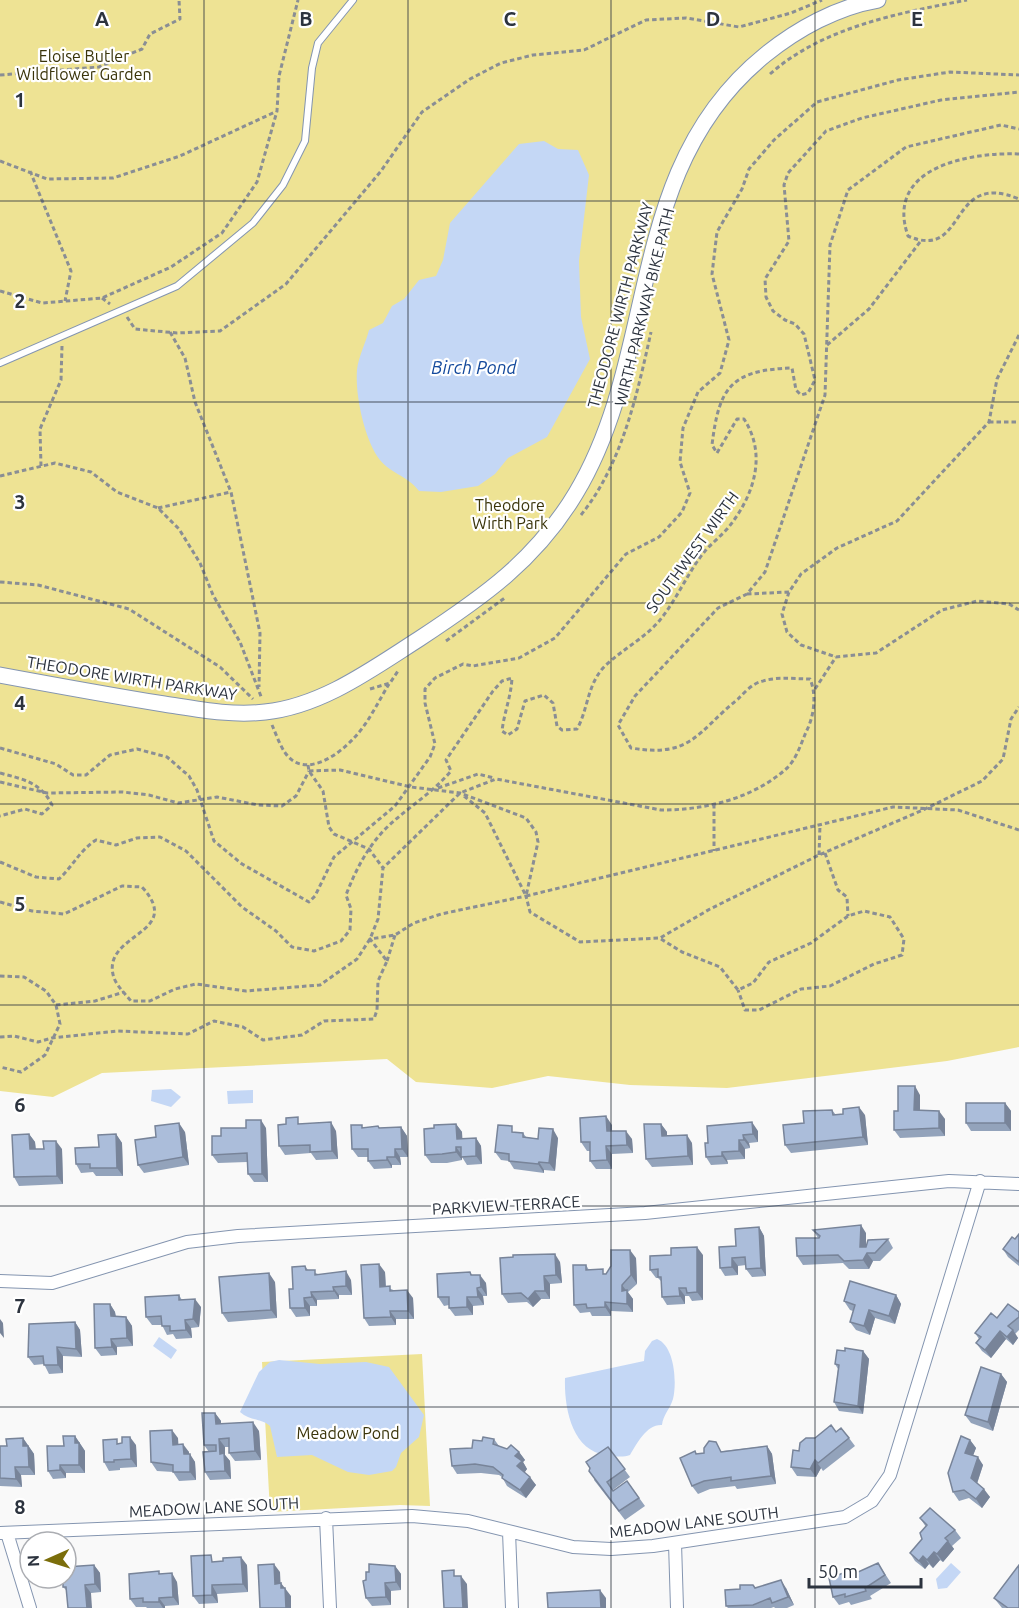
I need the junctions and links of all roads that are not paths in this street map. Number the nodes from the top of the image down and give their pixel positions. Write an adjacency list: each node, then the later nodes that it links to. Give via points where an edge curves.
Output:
1 (353, 0): 4 (lane, via 318,43 305,141 283,185 253,223 177,286)
2 (878, 0): 3 (street, THEODORE WIRTH PARKWAY)
3 (850, 3): 5 (street, THEODORE WIRTH PARKWAY, via 797,31 754,64 708,113 693,139 658,225 614,403 591,464 554,527 492,590 394,655 314,700 267,721)
4 (0, 363)
5 (0, 675)
6 (980, 1181): 7 (street, PARKVIEW TERRACE); 8 (street, PARKVIEW TERRACE, via 911,1183 645,1213 214,1238 177,1245 52,1283); 12 (street, MEADOW LANE SOUTH, via 896,1461 882,1490 857,1512 832,1521)
7 (1019, 1184)
8 (0, 1281)
9 (326, 1518): 10 (street, MEADOW LANE SOUTH, via 439,1517); 11 (street, MEADOW LANE SOUTH); 14 (street)
10 (509, 1532): 12 (street, MEADOW LANE SOUTH, via 592,1549); 15 (street)
11 (4, 1533): 13 (street)
12 (675, 1543): 16 (street)
13 (30, 1608)
14 (330, 1608)
15 (512, 1608)
16 (677, 1608)

